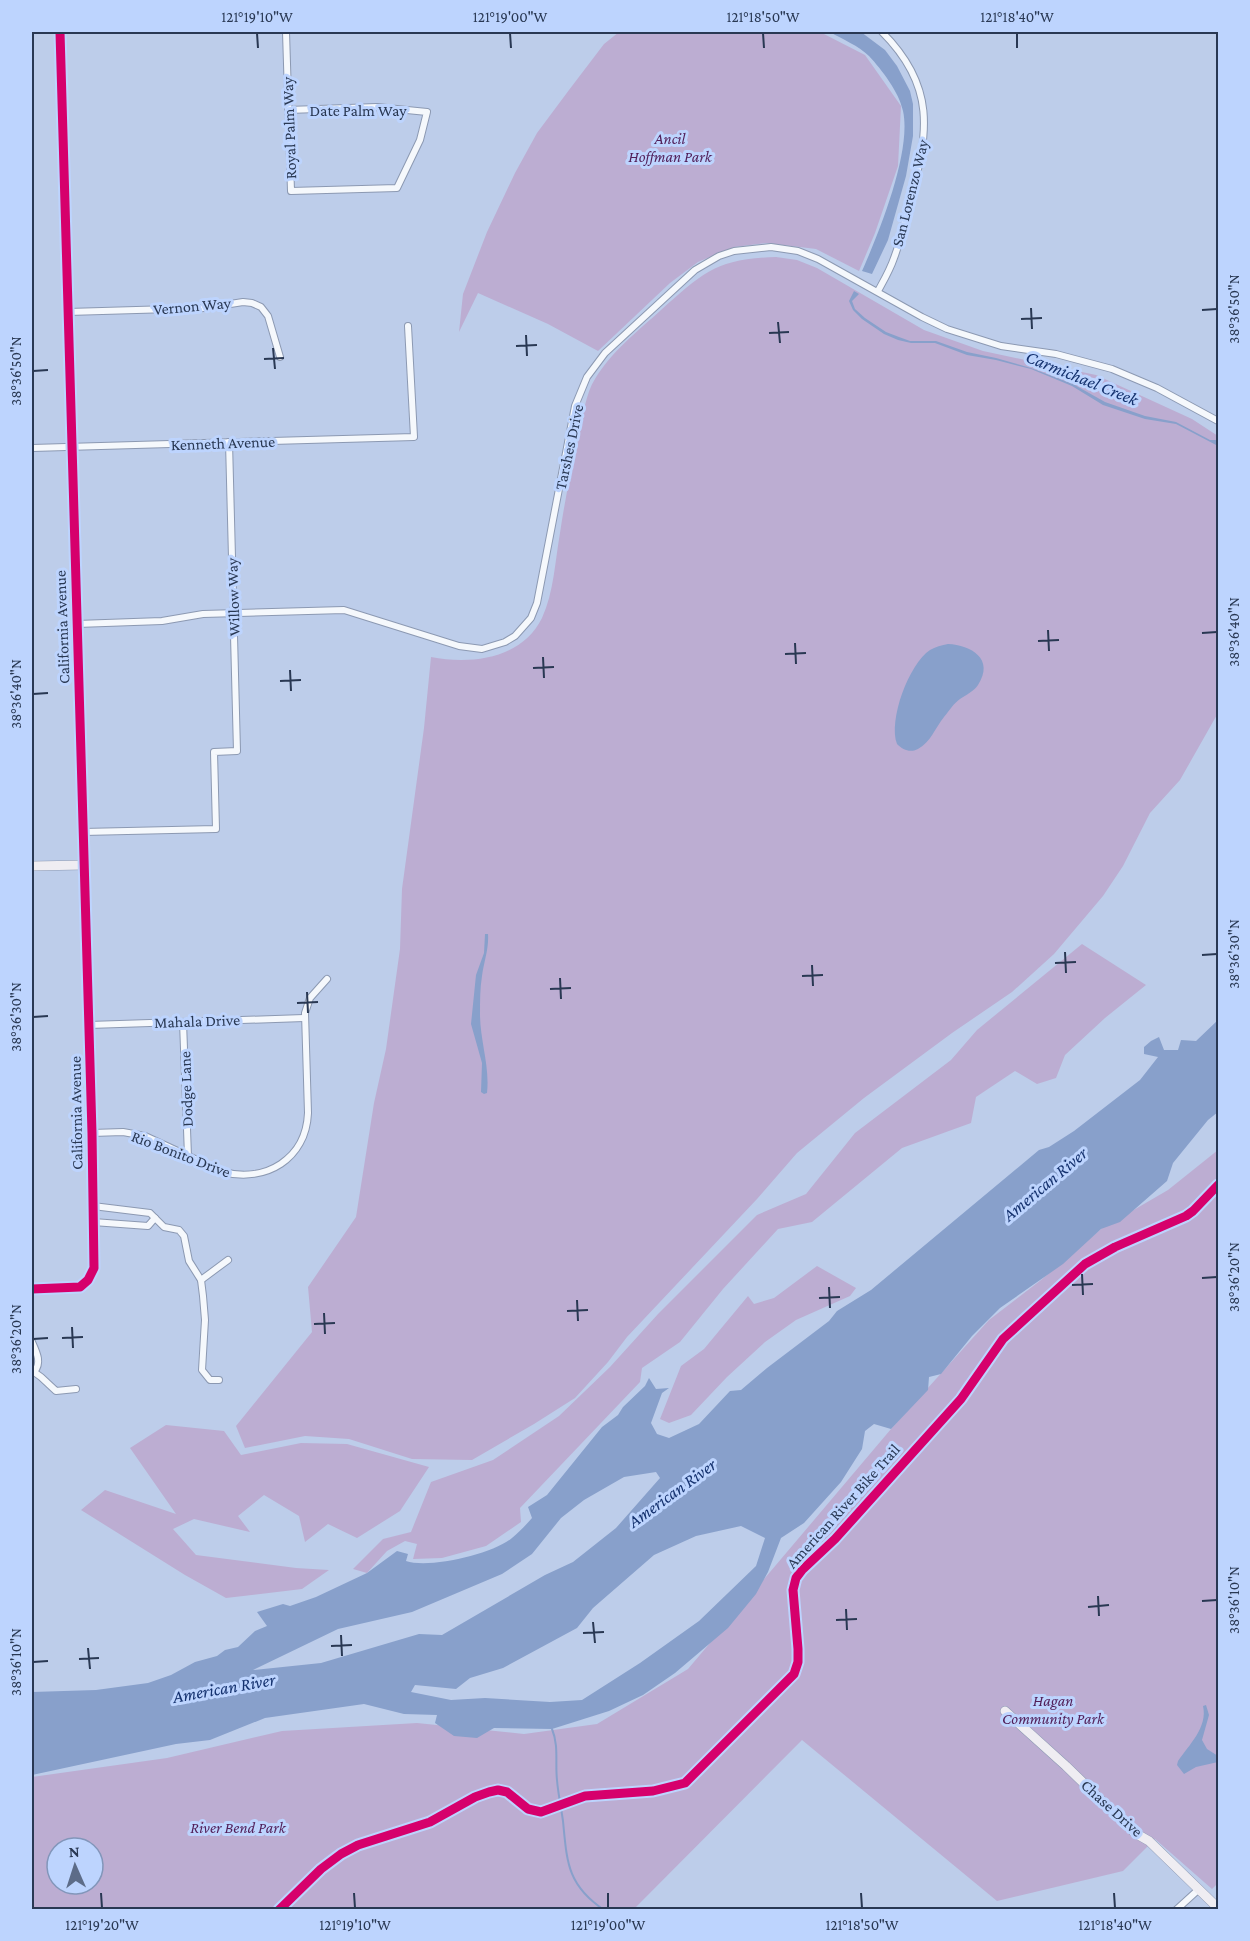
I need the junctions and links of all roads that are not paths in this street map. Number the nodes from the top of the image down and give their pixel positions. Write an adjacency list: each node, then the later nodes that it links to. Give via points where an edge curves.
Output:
1 (60, 32): 7 (street, California Avenue)
2 (286, 32): 4 (street, Royal Palm Way)
3 (882, 32): 6 (street, San Lorenzo Way, via 913,72 925,130 921,163 894,258)
4 (288, 110): 5 (street, Royal Palm Way, via 291,191); 5 (street, Date Palm Way, via 376,107 427,112 420,140)
5 (397, 188)
6 (879, 291): 10 (street, Tarshes Drive, via 947,329 1001,346 1056,354 1112,369); 14 (street, Tarshes Drive, via 808,255 771,247 750,248 719,256 695,270 613,345 587,377 575,406 534,610 524,627 505,642 482,649 459,646 345,610)
7 (68, 312): 9 (street, Vernon Way, via 252,303 268,316); 12 (street, California Avenue)
8 (408, 326): 11 (street, Kenneth Avenue, via 414,437)
9 (280, 357)
10 (1218, 421)
11 (229, 442): 12 (street, Kenneth Avenue); 14 (street, Willow Way)
12 (72, 447): 13 (street, Kenneth Avenue); 15 (street, California Avenue)
13 (32, 448)
14 (234, 613): 15 (street, Tarshes Drive); 16 (street, Willow Way, via 237,751 214,752 216,829)
15 (77, 624): 16 (street, California Avenue)
16 (83, 832): 17 (street, California Avenue)
17 (84, 864): 18 (street); 22 (street, California Avenue)
18 (32, 866)
19 (327, 978): 20 (street, Rio Bonito Drive, via 310,999)
20 (304, 1018): 21 (street, Mahala Drive); 24 (street, Rio Bonito Drive, via 308,1118 290,1157 272,1170 245,1176 224,1172)
21 (183, 1022): 22 (street, Mahala Drive); 24 (street, Dodge Lane)
22 (89, 1025): 23 (street, California Avenue)
23 (92, 1132): 24 (street, Rio Bonito Drive, via 134,1134); 25 (street, California Avenue)
24 (188, 1156)
25 (93, 1206): 26 (street, via 141,1210); 27 (street, California Avenue)
26 (155, 1218): 27 (street, via 148,1226); 29 (street, via 184,1236 189,1261)
27 (93, 1222): 30 (street, California Avenue, via 93,1268 88,1280 70,1289)
28 (228, 1260): 29 (street)
29 (201, 1280): 33 (street, via 205,1320 202,1370 210,1380)
30 (32, 1289)
31 (32, 1342): 32 (street, via 38,1360)
32 (33, 1373): 34 (street, via 56,1391)
33 (219, 1380)
34 (76, 1389)
35 (1005, 1711): 36 (street, Chase Drive)
36 (1198, 1890): 37 (street, Chase Drive); 38 (street)
37 (1218, 1908)
38 (1176, 1910)

